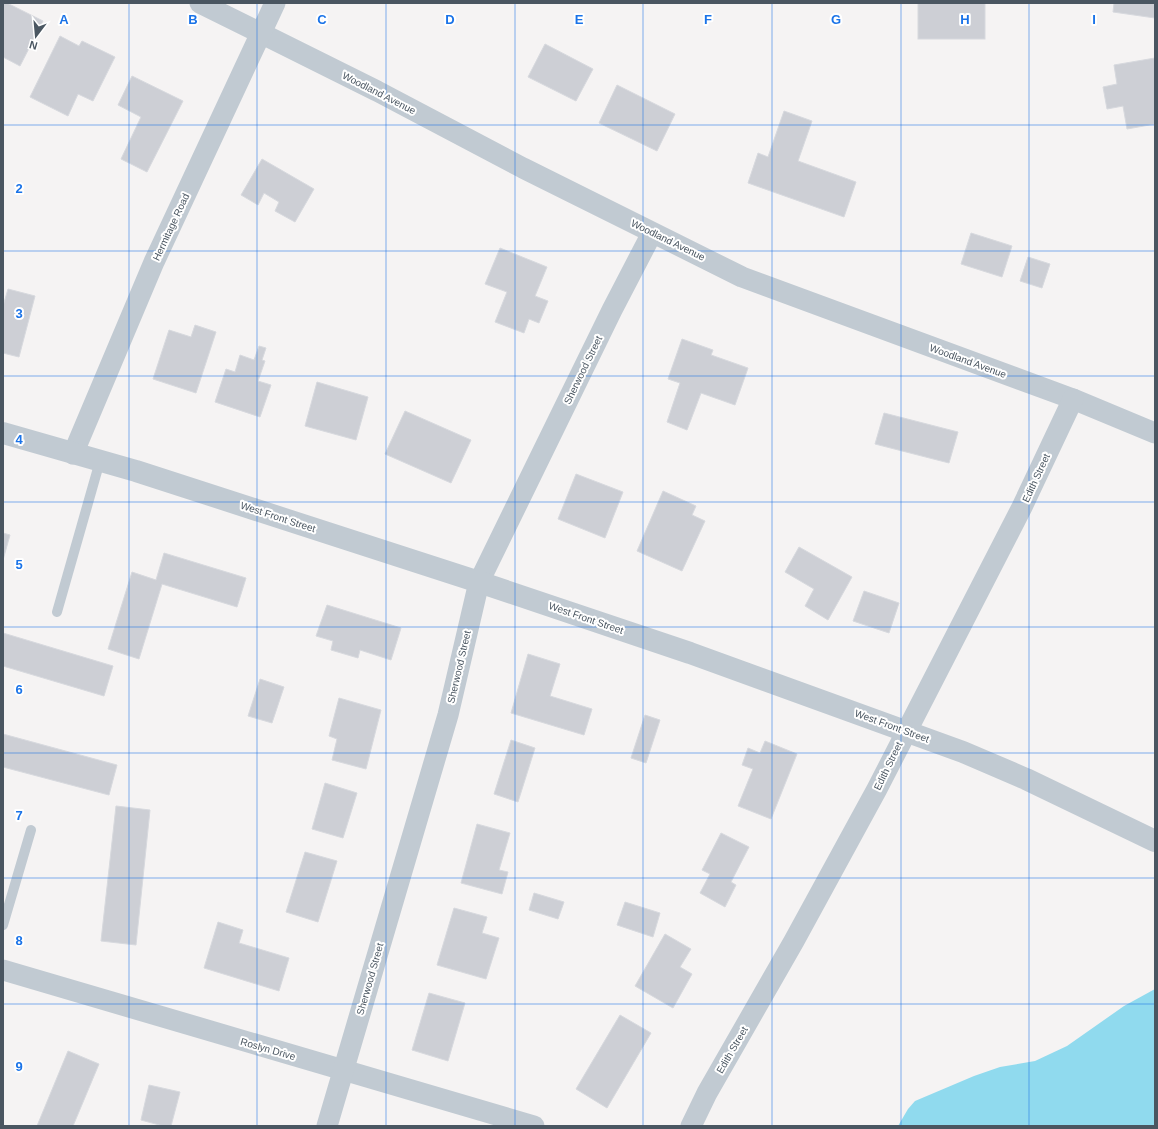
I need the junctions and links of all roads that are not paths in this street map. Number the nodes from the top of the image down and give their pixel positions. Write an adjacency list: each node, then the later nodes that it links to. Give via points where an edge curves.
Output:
1 (200, 3): 3 (street, Woodland Avenue)
2 (275, 3): 3 (street, Hermitage Road)
3 (261, 32): 4 (street, Woodland Avenue); 8 (street, Hermitage Road, via 154,262)
4 (652, 233): 5 (street, Woodland Avenue, via 749,280); 10 (street, Sherwood Street)
5 (1073, 399): 7 (street, Woodland Avenue); 12 (street, Edith Street, via 1022,508)
6 (3, 432): 8 (street, West Front Street)
7 (1155, 433)
8 (73, 454): 9 (street, West Front Street)
9 (100, 461): 10 (street, West Front Street); 11 (lane)
10 (479, 582): 12 (street, West Front Street, via 690,653); 17 (street, Sherwood Street, via 448,715)
11 (57, 612)
12 (905, 730): 14 (street, West Front Street, via 1026,779); 20 (street, Edith Street, via 858,823)
13 (31, 830): 15 (lane)
14 (1155, 841)
15 (3, 925)
16 (3, 970): 17 (street, Roslyn Drive)
17 (343, 1071): 18 (street, Sherwood Street); 19 (street, Roslyn Drive)
18 (327, 1126)
19 (534, 1126)
20 (691, 1126)

